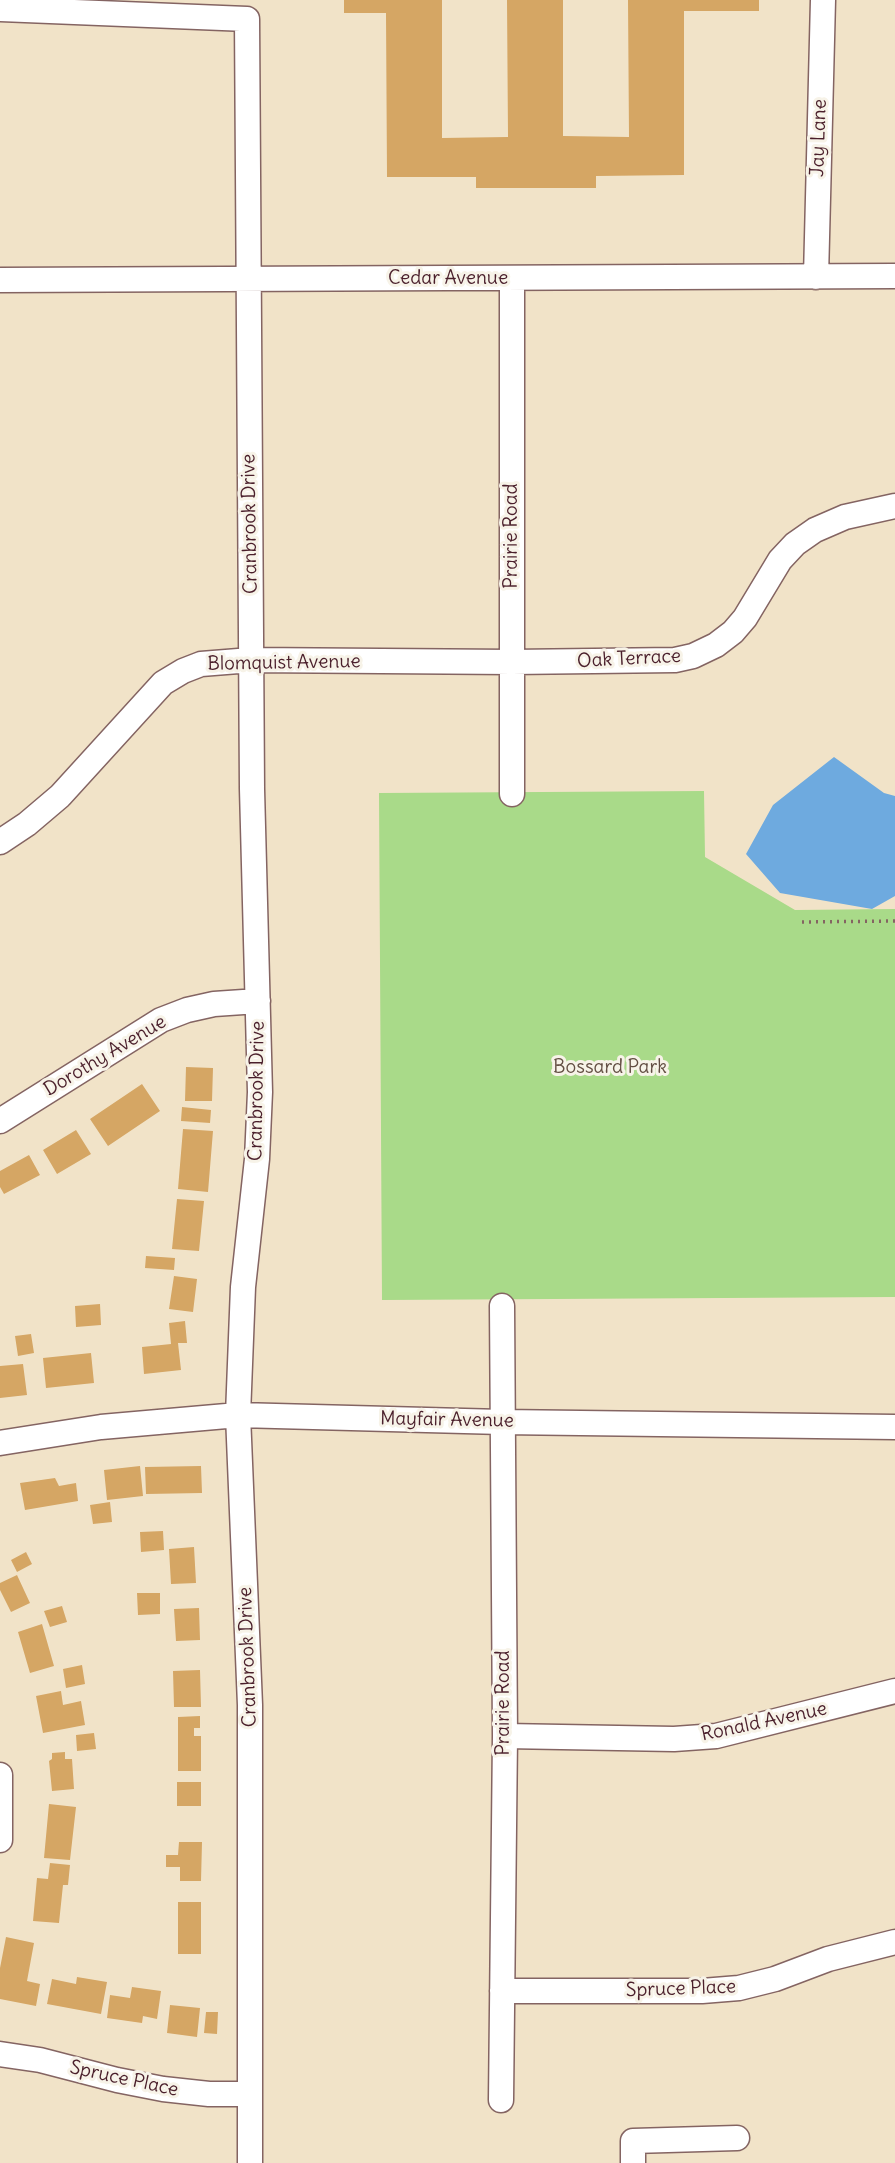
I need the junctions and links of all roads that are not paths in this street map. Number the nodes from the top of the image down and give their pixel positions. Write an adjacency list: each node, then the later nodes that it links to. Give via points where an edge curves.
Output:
1 (823, 0): 4 (street, Jay Lane)
2 (0, 9): 6 (street, Cranbrook Drive, via 247,19)
3 (895, 276): 4 (street, Cedar Avenue)
4 (816, 277): 5 (street, Cedar Avenue)
5 (512, 278): 6 (street, Cedar Avenue); 10 (street, Prairie Road)
6 (248, 279): 7 (street, Cedar Avenue); 9 (street, Cranbrook Drive)
7 (0, 280)
8 (895, 506): 10 (street, Oak Terrace, via 838,520 795,544 779,560 739,625 716,645 693,656 653,661)
9 (251, 660): 10 (street, Blomquist Avenue); 12 (street, Blomquist Avenue, via 201,664 163,683 60,796); 13 (street, Cranbrook Drive)
10 (512, 662): 11 (street, Prairie Road)
11 (512, 794)
12 (0, 842)
13 (258, 1001): 14 (street, Dorothy Avenue, via 205,1006 161,1020); 16 (street, Cranbrook Drive, via 257,1159 243,1287)
14 (0, 1121)
15 (502, 1306): 17 (street, Prairie Road)
16 (238, 1415): 17 (street, Mayfair Avenue); 19 (street, Mayfair Avenue, via 101,1427); 27 (street, Cranbrook Drive, via 250,1705)
17 (502, 1422): 18 (street, Mayfair Avenue); 21 (street, Prairie Road)
18 (895, 1427)
19 (0, 1443)
20 (895, 1692): 21 (street, Ronald Avenue, via 716,1736)
21 (505, 1736): 25 (street, Prairie Road)
22 (0, 1775): 23 (street)
23 (0, 1840)
24 (895, 1941): 25 (street, Spruce Place, via 739,1988)
25 (502, 1991): 28 (street, Prairie Road)
26 (0, 2054): 27 (street, Spruce Place, via 163,2089)
27 (250, 2094): 30 (street, Cranbrook Drive)
28 (501, 2100)
29 (737, 2138): 31 (street, via 633,2141)
30 (250, 2163)
31 (633, 2163)

